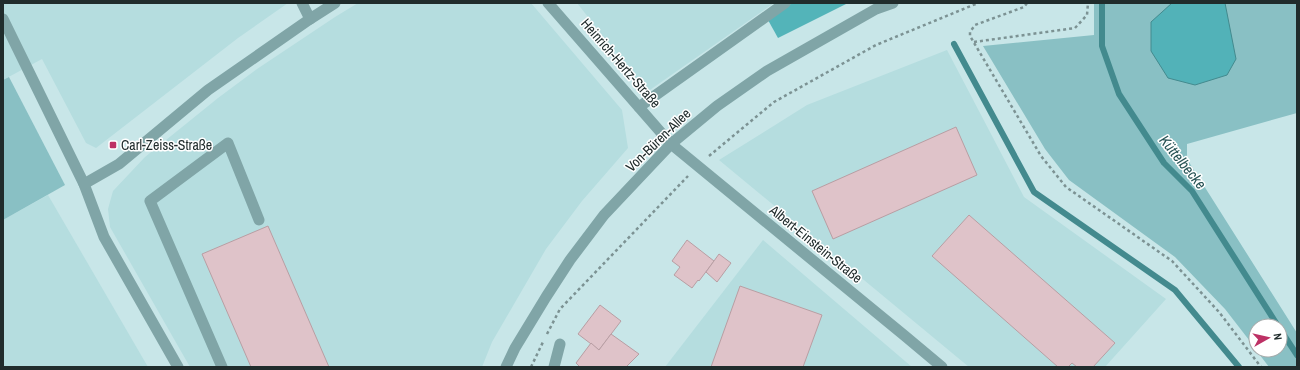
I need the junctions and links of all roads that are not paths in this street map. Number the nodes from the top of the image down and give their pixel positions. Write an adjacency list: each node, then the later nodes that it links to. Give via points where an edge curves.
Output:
1 (302, 3): 7 (street)
2 (335, 3): 7 (street)
3 (548, 3): 8 (street, Heinrich-Hertz-Straße)
4 (784, 3): 8 (street)
5 (893, 3): 9 (street, Von-Büren-Allee, via 876,9 767,71 717,106)
6 (3, 18): 10 (street)
7 (310, 19): 10 (street, via 208,90 119,164)
8 (639, 107): 9 (street, Heinrich-Hertz-Straße)
9 (671, 144): 15 (street, Von-Büren-Allee, via 604,215 570,260 515,348); 17 (street, Albert-Einstein-Straße)
10 (84, 184): 13 (street, via 104,237)
11 (259, 220): 14 (street, via 228,143 150,201)
12 (560, 344): 16 (street)
13 (178, 367)
14 (222, 367)
15 (506, 367)
16 (554, 367)
17 (942, 367)

